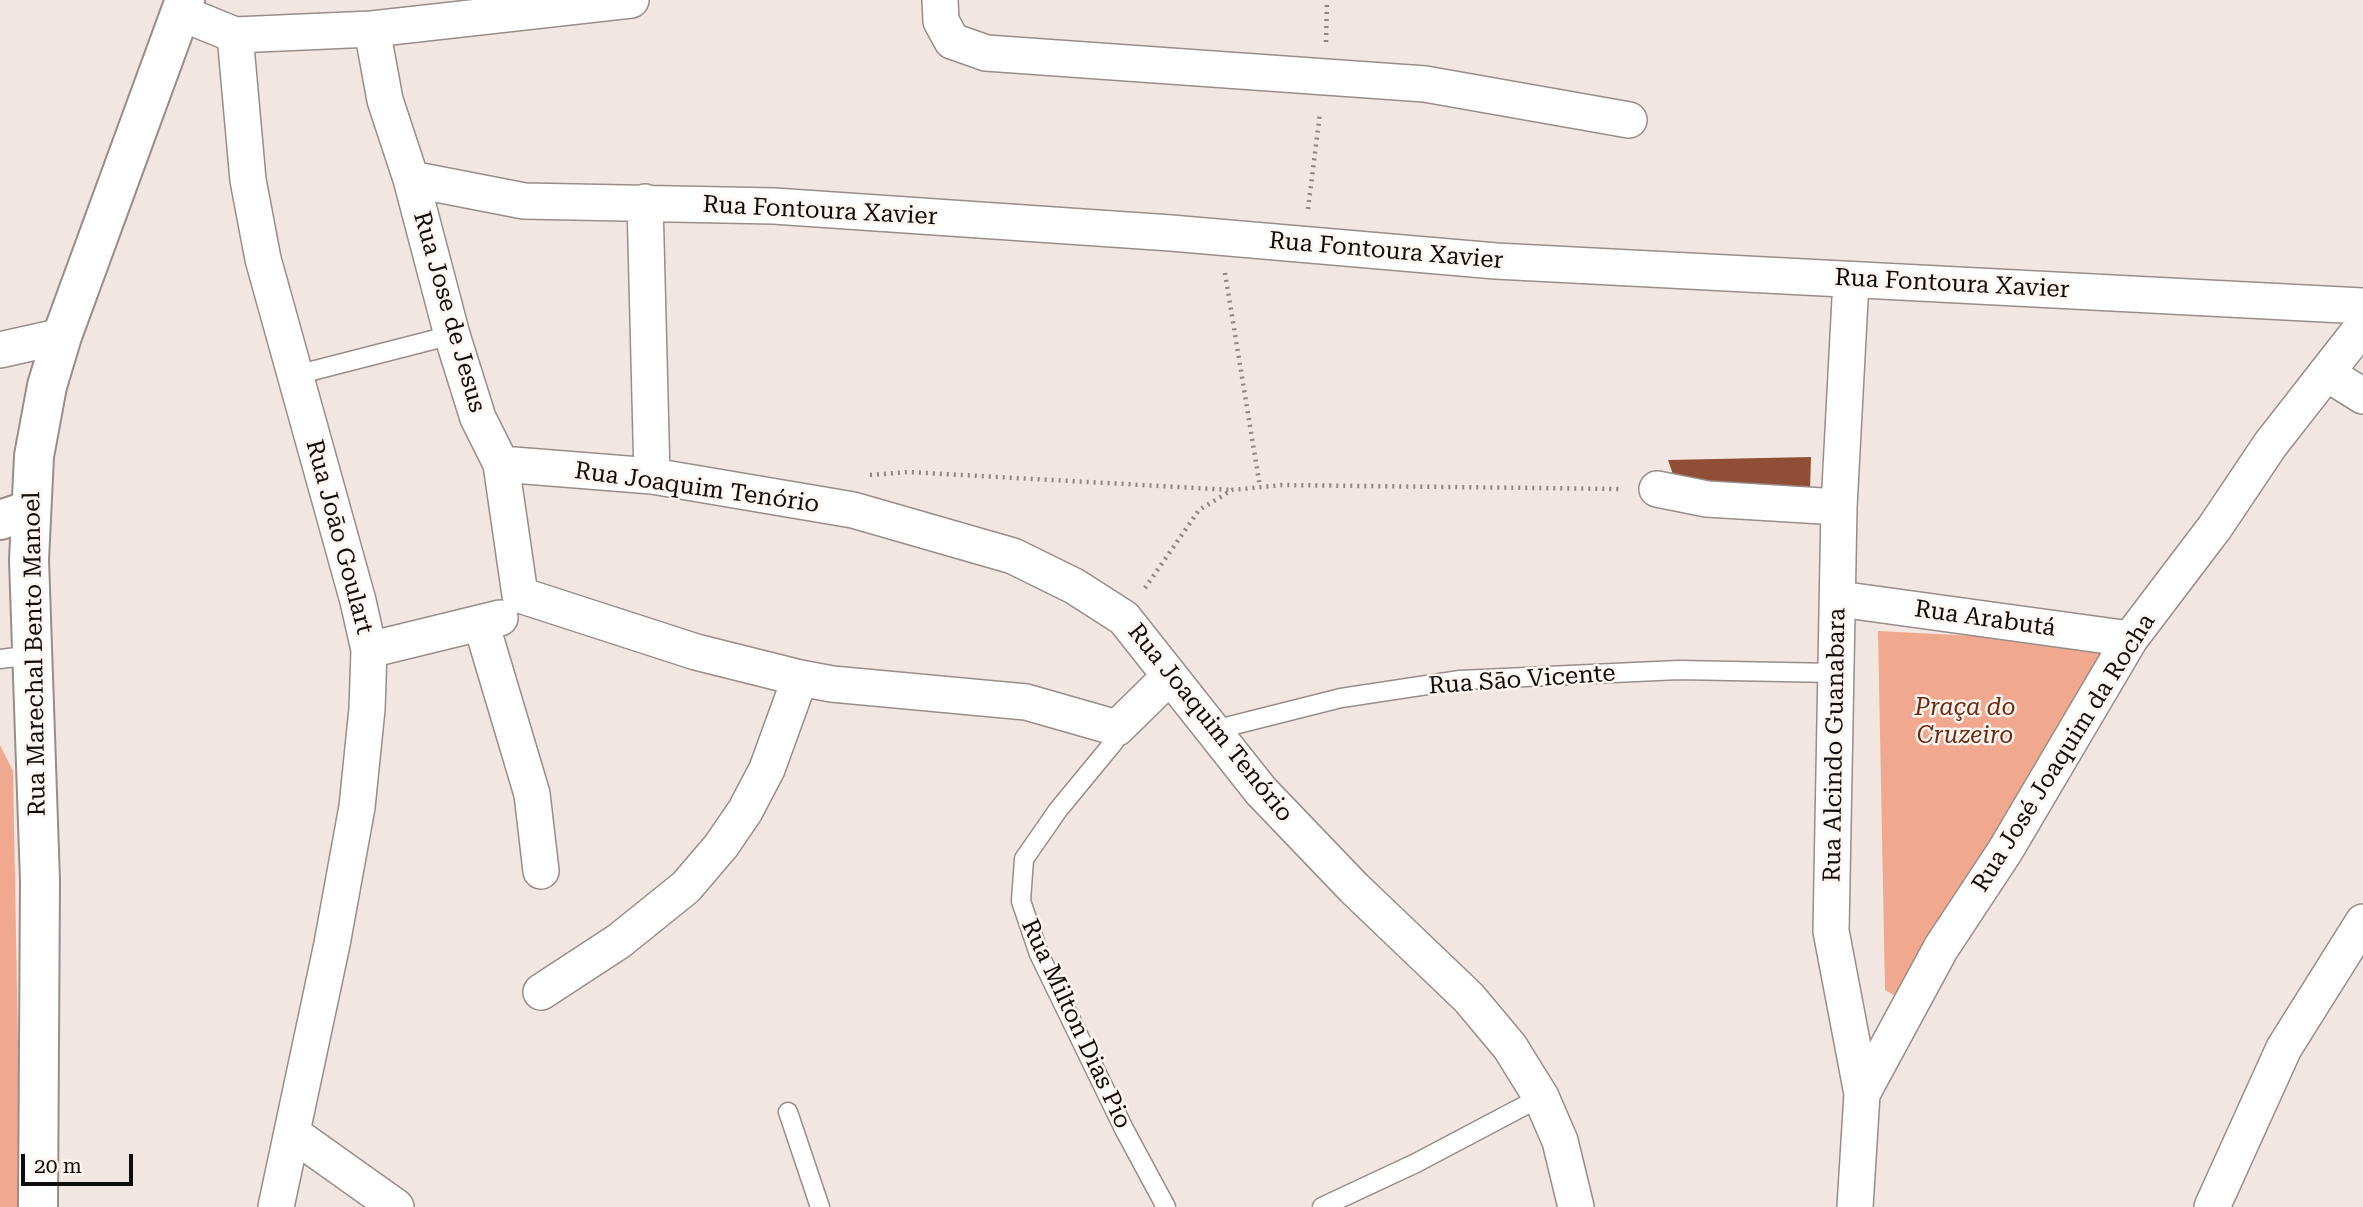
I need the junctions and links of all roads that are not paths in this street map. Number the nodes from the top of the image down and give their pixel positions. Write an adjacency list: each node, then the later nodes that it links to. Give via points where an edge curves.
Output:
1 (631, 0): 4 (street)
2 (940, 0): 6 (street, via 941,21 952,41 986,53 1425,84)
3 (183, 6): 5 (street); 13 (main road, Rua Marechal Bento Manoel)
4 (372, 29): 5 (street); 7 (street, Rua Jose de Jesus, via 386,100)
5 (235, 35): 16 (street, Rua Joāo Goulart, via 248,180 263,259)
6 (1629, 120)
7 (411, 179): 8 (street, Rua Fontoura Xavier, via 524,201); 12 (street, Rua Jose de Jesus)
8 (645, 202): 9 (street, Rua Fontoura Xavier, via 774,206 1496,261); 19 (street)
9 (1851, 280): 10 (street, Rua Fontoura Xavier); 21 (street, Rua Alcindo Guanabara)
10 (2363, 306)
11 (2363, 326): 15 (street, Rua José Joaquim da Rocha)
12 (452, 335): 16 (lane); 18 (street, Rua Jose de Jesus, via 478,418)
13 (62, 336): 14 (street); 22 (main road, Rua Marechal Bento Manoel)
14 (0, 350)
15 (2326, 373): 17 (street); 26 (street, Rua José Joaquim da Rocha)
16 (296, 375): 27 (street, Rua Joāo Goulart)
17 (2363, 396)
18 (501, 464): 19 (street, Rua Joaquim Tenório); 23 (street, Rua Jose de Jesus)
19 (652, 476): 30 (street, Rua Joaquim Tenório, via 832,507 935,531 1013,556 1074,586 1124,618)
20 (1657, 489): 21 (street, via 1707,499)
21 (1839, 508): 24 (street, Rua Alcindo Guanabara)
22 (15, 515): 28 (main road, Rua Marechal Bento Manoel)
23 (520, 594): 25 (street, via 498,621); 31 (street, via 696,652)
24 (1839, 599): 26 (street, Rua Arabutá); 29 (street, Rua Alcindo Guanabara)
25 (481, 623): 27 (street); 34 (street, via 532,794)
26 (2130, 639): 37 (street, Rua José Joaquim da Rocha, via 1941,948)
27 (369, 649): 40 (street, Rua Joāo Goulart, via 357,807)
28 (15, 657): 41 (main road, Rua Marechal Bento Manoel, via 40,881)
29 (1834, 673): 33 (lane, Rua Sāo Vicente, via 1679,670 1460,680 1341,698); 37 (street, Rua Alcindo Guanabara, via 1831,931)
30 (1170, 676): 32 (street, Rua Milton Dias Pio); 33 (street, Rua Joaquim Tenório)
31 (800, 678): 32 (street, via 1026,702); 36 (street, via 767,769 721,846 685,887 619,940)
32 (1117, 728): 45 (lane, Rua Milton Dias Pio, via 1114,742 1024,859 1020,901 1039,954)
33 (1214, 730): 38 (street, Rua Joaquim Tenório, via 1271,801 1469,998 1510,1047)
34 (541, 871)
35 (2363, 922): 49 (street, via 2284,1048)
36 (541, 992)
37 (1862, 1094): 48 (street, Rua Alcindo Guanabara)
38 (1541, 1097): 46 (lane); 47 (street, Rua Joaquim Tenório, via 1560,1141)
39 (788, 1112): 44 (lane)
40 (292, 1133): 42 (street, Rua Joāo Goulart); 43 (street)
41 (38, 1207)
42 (276, 1207)
43 (396, 1207)
44 (820, 1207)
45 (1167, 1207)
46 (1322, 1207)
47 (1576, 1207)
48 (1856, 1207)
49 (2212, 1207)

